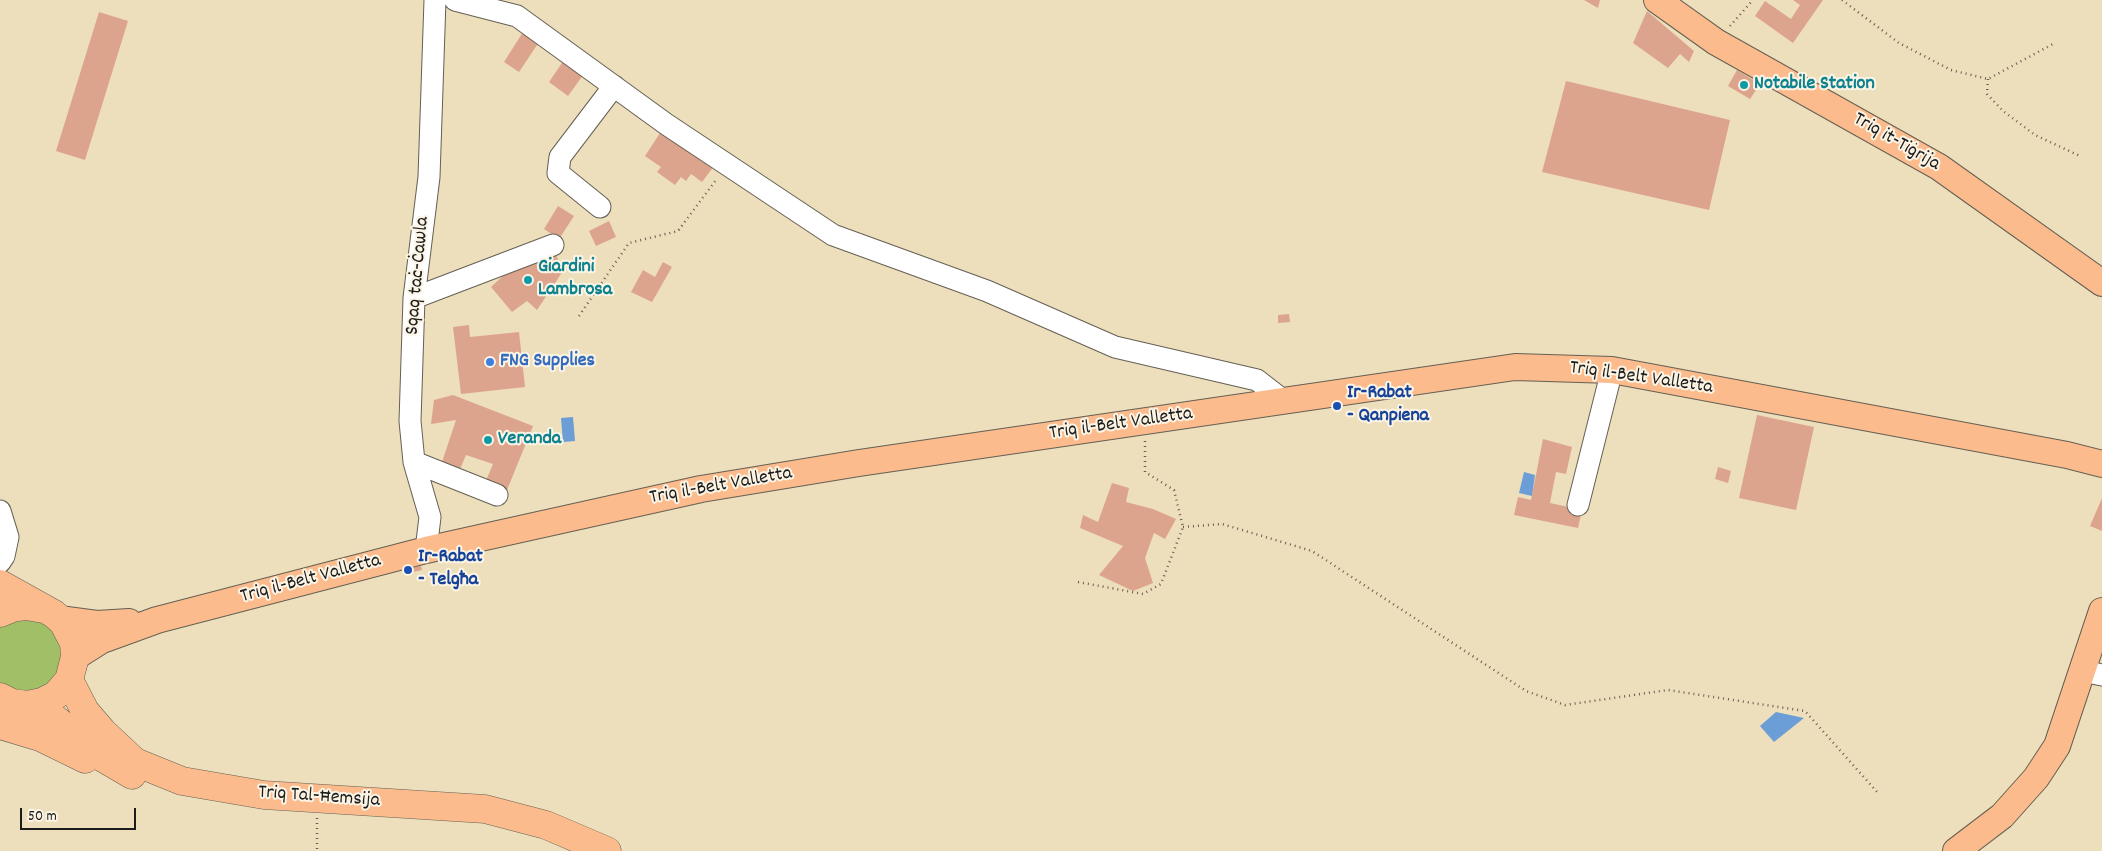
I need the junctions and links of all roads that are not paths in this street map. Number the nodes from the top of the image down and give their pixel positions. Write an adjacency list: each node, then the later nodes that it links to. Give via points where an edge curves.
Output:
1 (435, 0): 8 (street, Sqaq taċ-Ċawla, via 429,177)
2 (455, 0): 4 (street, via 517,16)
3 (1657, 0): 7 (main road, Triq it-Tiġrija, via 1716,42 1939,168)
4 (614, 86): 5 (street, via 560,157 558,173); 10 (street, via 833,235 987,291 1115,347 1257,380)
5 (600, 207)
6 (553, 245): 8 (street)
7 (2102, 282)
8 (414, 298): 11 (street, Sqaq taċ-Ċawla, via 410,421)
9 (1612, 370): 10 (main road, Triq il-Belt Valletta, via 1516,367); 12 (main road, Triq il-Belt Valletta); 14 (street)
10 (1284, 401): 16 (main road, Triq il-Belt Valletta, via 702,489)
11 (414, 462): 13 (street); 16 (street, Sqaq taċ-Ċawla, via 430,517)
12 (2099, 462)
13 (497, 495)
14 (1578, 505)
15 (0, 511): 17 (street, via 8,537)
16 (426, 550): 22 (main road, Triq il-Belt Valletta)
17 (0, 562)
18 (0, 584): 21 (highway)
19 (2102, 611): 24 (main road)
20 (0, 613): 21 (highway, via 26,606 41,608)
21 (57, 617): 22 (main road, Triq il-Belt Valletta, via 97,624); 23 (highway, Triq Tal-Ħemsija, via 70,632 74,643)
22 (157, 620): 23 (main road, Triq il-Belt Valletta, via 102,640)
23 (72, 668): 26 (highway, via 56,695); 30 (highway, Triq Tal-Ħemsija, via 85,711 103,732 135,762 182,781 264,795 485,809 546,825)
24 (2093, 673): 31 (main road, via 2058,746 2036,778 2002,816)
25 (0, 697): 26 (highway, Triq Tal-Ħemsija)
26 (27, 705): 28 (highway, Triq Tal-Ħemsija, via 48,713 103,758)
27 (0, 725): 28 (highway, via 74,752 110,774)
28 (150, 786): 29 (highway, Triq Tal-Ħemsija, via 193,800 317,812 459,820 533,836)
29 (565, 851)
30 (607, 851)
31 (1956, 851)

